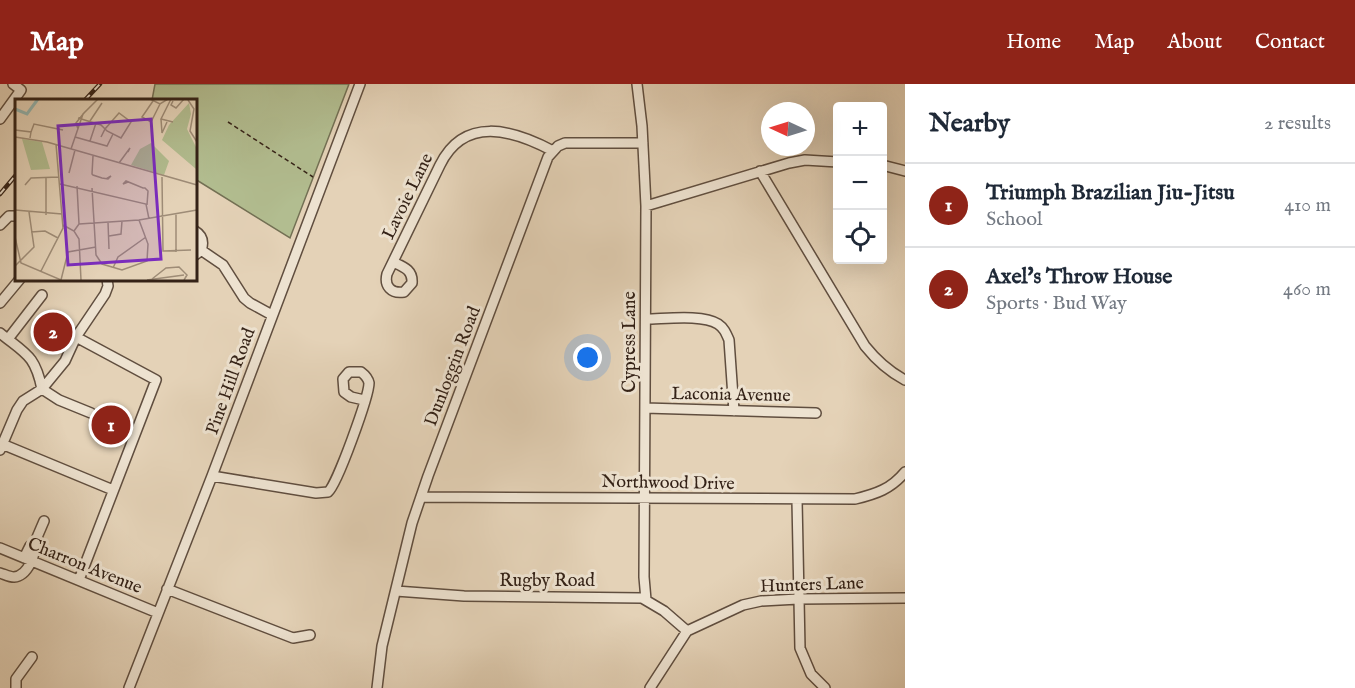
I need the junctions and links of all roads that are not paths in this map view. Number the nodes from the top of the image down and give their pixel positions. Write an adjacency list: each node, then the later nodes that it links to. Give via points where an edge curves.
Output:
1 (13, 84): 4 (street, via 21,90)
2 (360, 84): 21 (street, Pine Hill Road)
3 (637, 84): 5 (street, Cypress Lane)
4 (0, 119)
5 (643, 143): 6 (street, via 566,143); 11 (street, Cypress Lane)
6 (552, 151): 16 (street, Lavoie Lane, via 529,139 493,131 477,132 462,139 443,159); 37 (street, Dunloggin Road)
7 (833, 162): 9 (street, via 805,160)
8 (887, 166): 10 (street)
9 (760, 171): 11 (street); 25 (street, via 865,346 889,372)
10 (905, 171)
11 (646, 206): 22 (street, Cypress Lane)
12 (15, 216): 13 (street, via 9,216)
13 (0, 225)
14 (196, 232): 15 (street, via 202,238)
15 (198, 252): 21 (street, via 223,265 244,298)
16 (393, 262)
17 (19, 280): 20 (street)
18 (107, 280): 24 (street, via 105,294)
19 (42, 295): 23 (street)
20 (0, 303)
21 (272, 315): 35 (street, Pine Hill Road)
22 (646, 319): 28 (street, Cypress Lane); 29 (street, via 699,318 724,330 729,340)
23 (4, 336): 26 (street, via 33,361)
24 (76, 337): 26 (street, via 64,361); 36 (street, via 156,380)
25 (905, 380)
26 (42, 389): 31 (street); 32 (street, via 23,401)
27 (364, 400): 35 (street, via 328,492)
28 (645, 408): 29 (street, Laconia Avenue); 38 (street, Cypress Lane)
29 (734, 411): 30 (street, Laconia Avenue)
30 (816, 412)
31 (91, 413)
32 (4, 427): 33 (street)
33 (1, 447): 36 (street)
34 (905, 472): 39 (street, Northwood Drive, via 897,482 874,495)
35 (212, 476): 45 (street, Pine Hill Road)
36 (114, 490): 44 (street)
37 (421, 497): 38 (street, Northwood Drive); 46 (street, Dunloggin Road)
38 (644, 497): 39 (street, Northwood Drive); 49 (street, Cypress Lane)
39 (797, 500): 47 (street)
40 (44, 521): 42 (street, via 30,546)
41 (0, 548): 42 (street, Charron Avenue)
42 (28, 560): 43 (street, via 21,575 12,578); 44 (street, Charron Avenue)
43 (0, 573)
44 (79, 580): 50 (street, Charron Avenue)
45 (168, 590): 50 (street, Pine Hill Road); 52 (street, via 293,638)
46 (396, 591): 49 (street, Rugby Road); 56 (street, Dunloggin Road, via 382,646)
47 (798, 598): 48 (street, Hunters Lane); 51 (street, Hunters Lane, via 743,605); 58 (street, via 802,657)
48 (905, 598)
49 (646, 600): 51 (street, Rugby Road)
50 (158, 613): 55 (street, Pine Hill Road)
51 (687, 631): 57 (street)
52 (310, 635)
53 (32, 657): 54 (street, via 27,670 16,679)
54 (16, 688)
55 (129, 688)
56 (377, 688)
57 (650, 688)
58 (825, 688)

